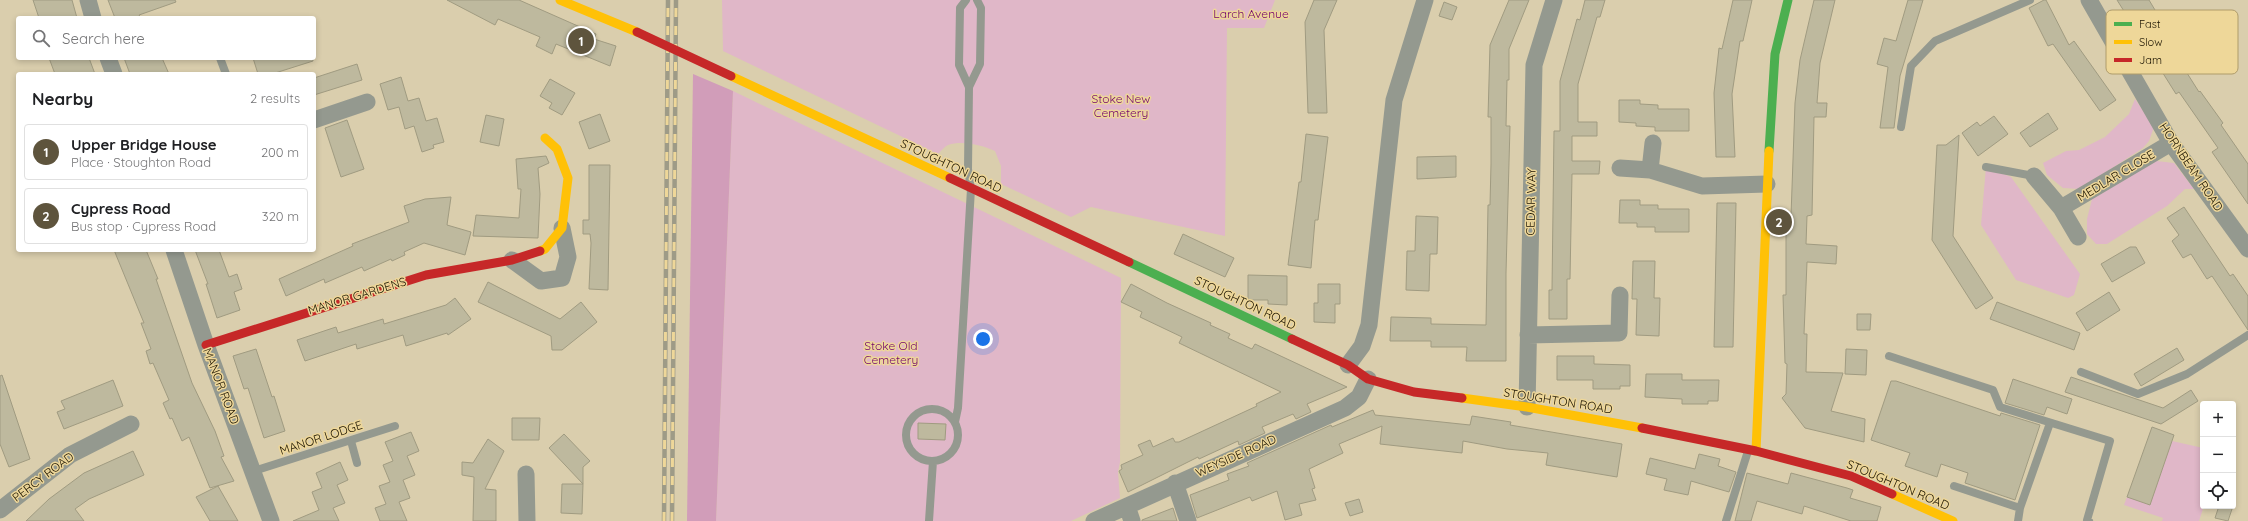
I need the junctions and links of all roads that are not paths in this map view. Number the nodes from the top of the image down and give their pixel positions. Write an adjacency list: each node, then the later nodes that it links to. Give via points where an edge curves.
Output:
1 (88, 0): 10 (street)
2 (560, 0): 29 (street, STOUGHTON ROAD, bridge, via 637,32)
3 (966, 0): 17 (lane, via 960,8 959,65)
4 (977, 0): 17 (lane, via 981,8 980,64)
5 (1425, 0): 41 (street, via 1394,100 1369,325 1362,346)
6 (1554, 0): 37 (street, CEDAR WAY, via 1534,65)
7 (1788, 0): 28 (street, via 1775,54)
8 (2030, 0): 20 (lane, via 1935,42 1911,66)
9 (2089, 0): 11 (street, HORNBEAM ROAD)
10 (92, 16)
11 (2106, 30)
12 (109, 60): 14 (street)
13 (221, 60): 15 (lane)
14 (113, 72)
15 (225, 72)
16 (2131, 74): 23 (street, HORNBEAM ROAD)
17 (969, 87): 29 (lane, via 968,170)
18 (367, 102): 19 (street)
19 (316, 119)
20 (1901, 127)
21 (545, 138): 31 (street, via 557,149 568,178)
22 (1653, 143): 26 (street)
23 (2171, 143): 30 (street, MEDLAR CLOSE); 33 (street, HORNBEAM ROAD)
24 (1620, 168): 26 (street)
25 (1986, 168): 27 (lane)
26 (1650, 170): 28 (street, via 1702,186)
27 (2034, 176): 30 (street)
28 (1767, 184): 50 (street)
29 (971, 189): 41 (street, STOUGHTON ROAD); 45 (lane, via 958,408)
30 (2061, 208): 32 (street)
31 (562, 228): 35 (street, MANOR GARDENS, via 545,249); 35 (street, via 568,257 562,278 541,281)
32 (2078, 237)
33 (2248, 249)
34 (175, 252): 39 (street, MANOR ROAD)
35 (512, 260): 39 (street, MANOR GARDENS, via 426,276 314,309)
36 (1620, 295): 37 (street, via 1619,333)
37 (1528, 335): 44 (street, CEDAR WAY)
38 (2248, 336): 42 (lane, via 2187,374 2138,394)
39 (206, 345): 53 (street, MANOR ROAD)
40 (1889, 356): 46 (lane, via 1993,390 2000,407)
41 (1348, 365): 43 (street, STOUGHTON ROAD)
42 (2081, 372)
43 (1368, 379): 44 (street, STOUGHTON ROAD, via 1414,392); 55 (street, WEYSIDE ROAD, via 1359,397 1345,408)
44 (1527, 407): 50 (street, STOUGHTON ROAD)
45 (954, 422): 51 (lane, via 958,430 955,448 942,459); 51 (lane, via 949,415 934,409 918,413 912,419 906,434 908,443 917,456)
46 (2050, 423): 57 (lane); 68 (lane, via 2110,441 2087,520)
47 (131, 424): 58 (street, PERCY ROAD, via 70,454)
48 (395, 426): 49 (lane, MANOR LODGE)
49 (352, 441): 52 (lane); 53 (lane, MANOR LODGE)
50 (1752, 450): 60 (street, STOUGHTON ROAD, via 1851,476); 66 (lane)
51 (933, 461): 63 (lane)
52 (358, 463)
53 (254, 472): 61 (street, MANOR ROAD)
54 (526, 474): 62 (street)
55 (1175, 483): 59 (street, WEYSIDE ROAD); 65 (street)
56 (1954, 486): 57 (lane)
57 (2020, 508): 67 (lane)
58 (0, 510)
59 (1130, 514): 64 (street, WEYSIDE ROAD)
60 (1947, 520)
61 (271, 521)
62 (527, 521)
63 (930, 521)
64 (1094, 521)
65 (1188, 521)
66 (1726, 521)
67 (2018, 521)
68 (2090, 521)

